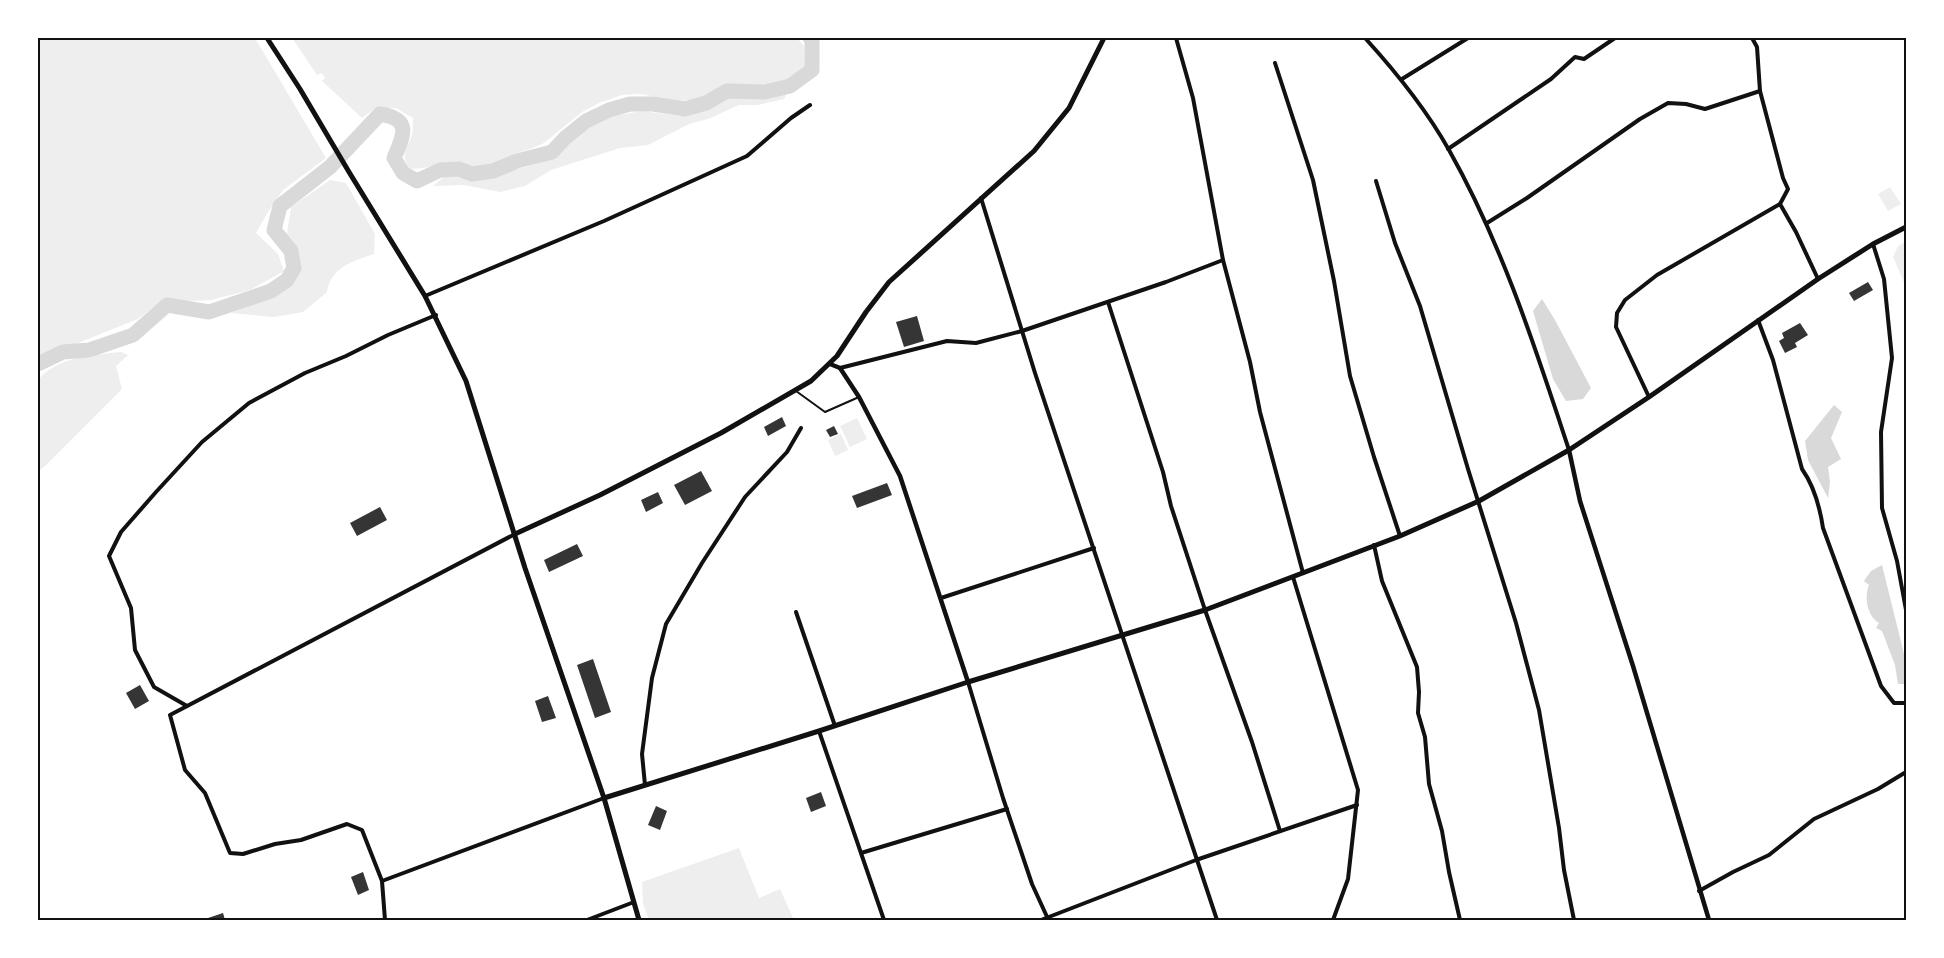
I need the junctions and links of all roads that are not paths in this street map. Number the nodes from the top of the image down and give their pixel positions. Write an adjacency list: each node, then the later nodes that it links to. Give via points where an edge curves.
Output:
1 (267, 38): 21 (main road)
2 (1104, 38): 14 (main road, via 1069,108 1055,127 1034,151)
3 (1176, 38): 19 (street, via 1193,98)
4 (1365, 38): 9 (street)
5 (1468, 38): 9 (street)
6 (1615, 38): 12 (street, via 1584,59 1575,56 1551,79)
7 (1752, 38): 10 (street, via 1756,47)
8 (1274, 63): 35 (street, via 1313,180 1350,376)
9 (1402, 79): 12 (street)
10 (1760, 92): 15 (street, via 1788,189); 16 (street, via 1705,109 1668,103)
11 (810, 105): 21 (street, via 747,156 620,214)
12 (1448, 148): 16 (street)
13 (1376, 181): 33 (street, via 1395,243 1420,306)
14 (981, 198): 25 (street); 26 (main road, via 889,282)
15 (1780, 204): 20 (street); 30 (street, via 1657,275 1626,300 1617,312 1616,327)
16 (1487, 223): 32 (street, via 1519,302)
17 (1906, 227): 18 (main road)
18 (1873, 244): 20 (main road); 42 (street, via 1884,279 1892,358 1881,432 1882,508)
19 (1223, 260): 22 (street); 38 (street)
20 (1818, 279): 24 (main road)
21 (425, 296): 23 (main road)
22 (1108, 302): 25 (street); 41 (street)
23 (436, 315): 34 (main road, via 466,381); 47 (street, via 306,372 249,403 202,442 121,532 109,556 131,608 135,650 154,687)
24 (1758, 320): 30 (main road); 46 (street, via 1775,367 1802,469 1810,480 1823,528 1881,686 1894,703)
25 (1022, 332): 27 (street, via 976,343 948,341); 37 (street)
26 (830, 364): 27 (street); 28 (main road)
27 (840, 368): 29 (street)
28 (795, 390): 29 (lane, via 824,412); 34 (main road, via 713,437)
29 (859, 397): 40 (street, via 900,476)
30 (1649, 397): 32 (main road)
31 (801, 428): 51 (street, via 787,452 745,497 666,624 652,678 642,754)
32 (1569, 450): 33 (main road); 59 (street, via 1580,501 1633,666)
33 (1479, 502): 35 (main road); 70 (street, via 1540,710)
34 (515, 534): 47 (street); 52 (main road)
35 (1400, 536): 36 (main road)
36 (1374, 546): 38 (main road); 69 (street, via 1382,580 1417,667 1418,713 1425,737 1429,784)
37 (1094, 548): 40 (street); 44 (street)
38 (1303, 573): 39 (main road)
39 (1293, 577): 41 (main road); 53 (street, via 1358,790)
40 (941, 598): 45 (street)
41 (1205, 610): 44 (main road); 55 (street)
42 (1906, 610)
43 (796, 612): 48 (street)
44 (1122, 636): 45 (main road); 57 (street)
45 (968, 682): 48 (main road); 54 (street)
46 (1906, 703)
47 (187, 706): 58 (street, via 170,715 185,770 205,792 230,852 243,854 301,840 347,824 362,830)
48 (835, 726): 49 (main road)
49 (818, 732): 51 (main road); 56 (street)
50 (1906, 772): 59 (street, via 1814,819 1768,855)
51 (645, 785): 52 (main road)
52 (604, 798): 58 (street); 60 (main road)
53 (1357, 805): 55 (street); 68 (street, via 1348,879)
54 (1007, 809): 56 (street); 61 (street, via 1032,884)
55 (1280, 831): 57 (street)
56 (861, 854): 65 (street)
57 (1196, 860): 61 (street); 67 (street)
58 (382, 881): 62 (street)
59 (1699, 891): 71 (street)
60 (634, 902): 63 (street); 64 (main road)
61 (1048, 919): 66 (street)
62 (384, 920)
63 (587, 920)
64 (639, 920)
65 (884, 920)
66 (1041, 920)
67 (1217, 920)
68 (1333, 920)
69 (1460, 920)
70 (1574, 920)
71 (1709, 920)

